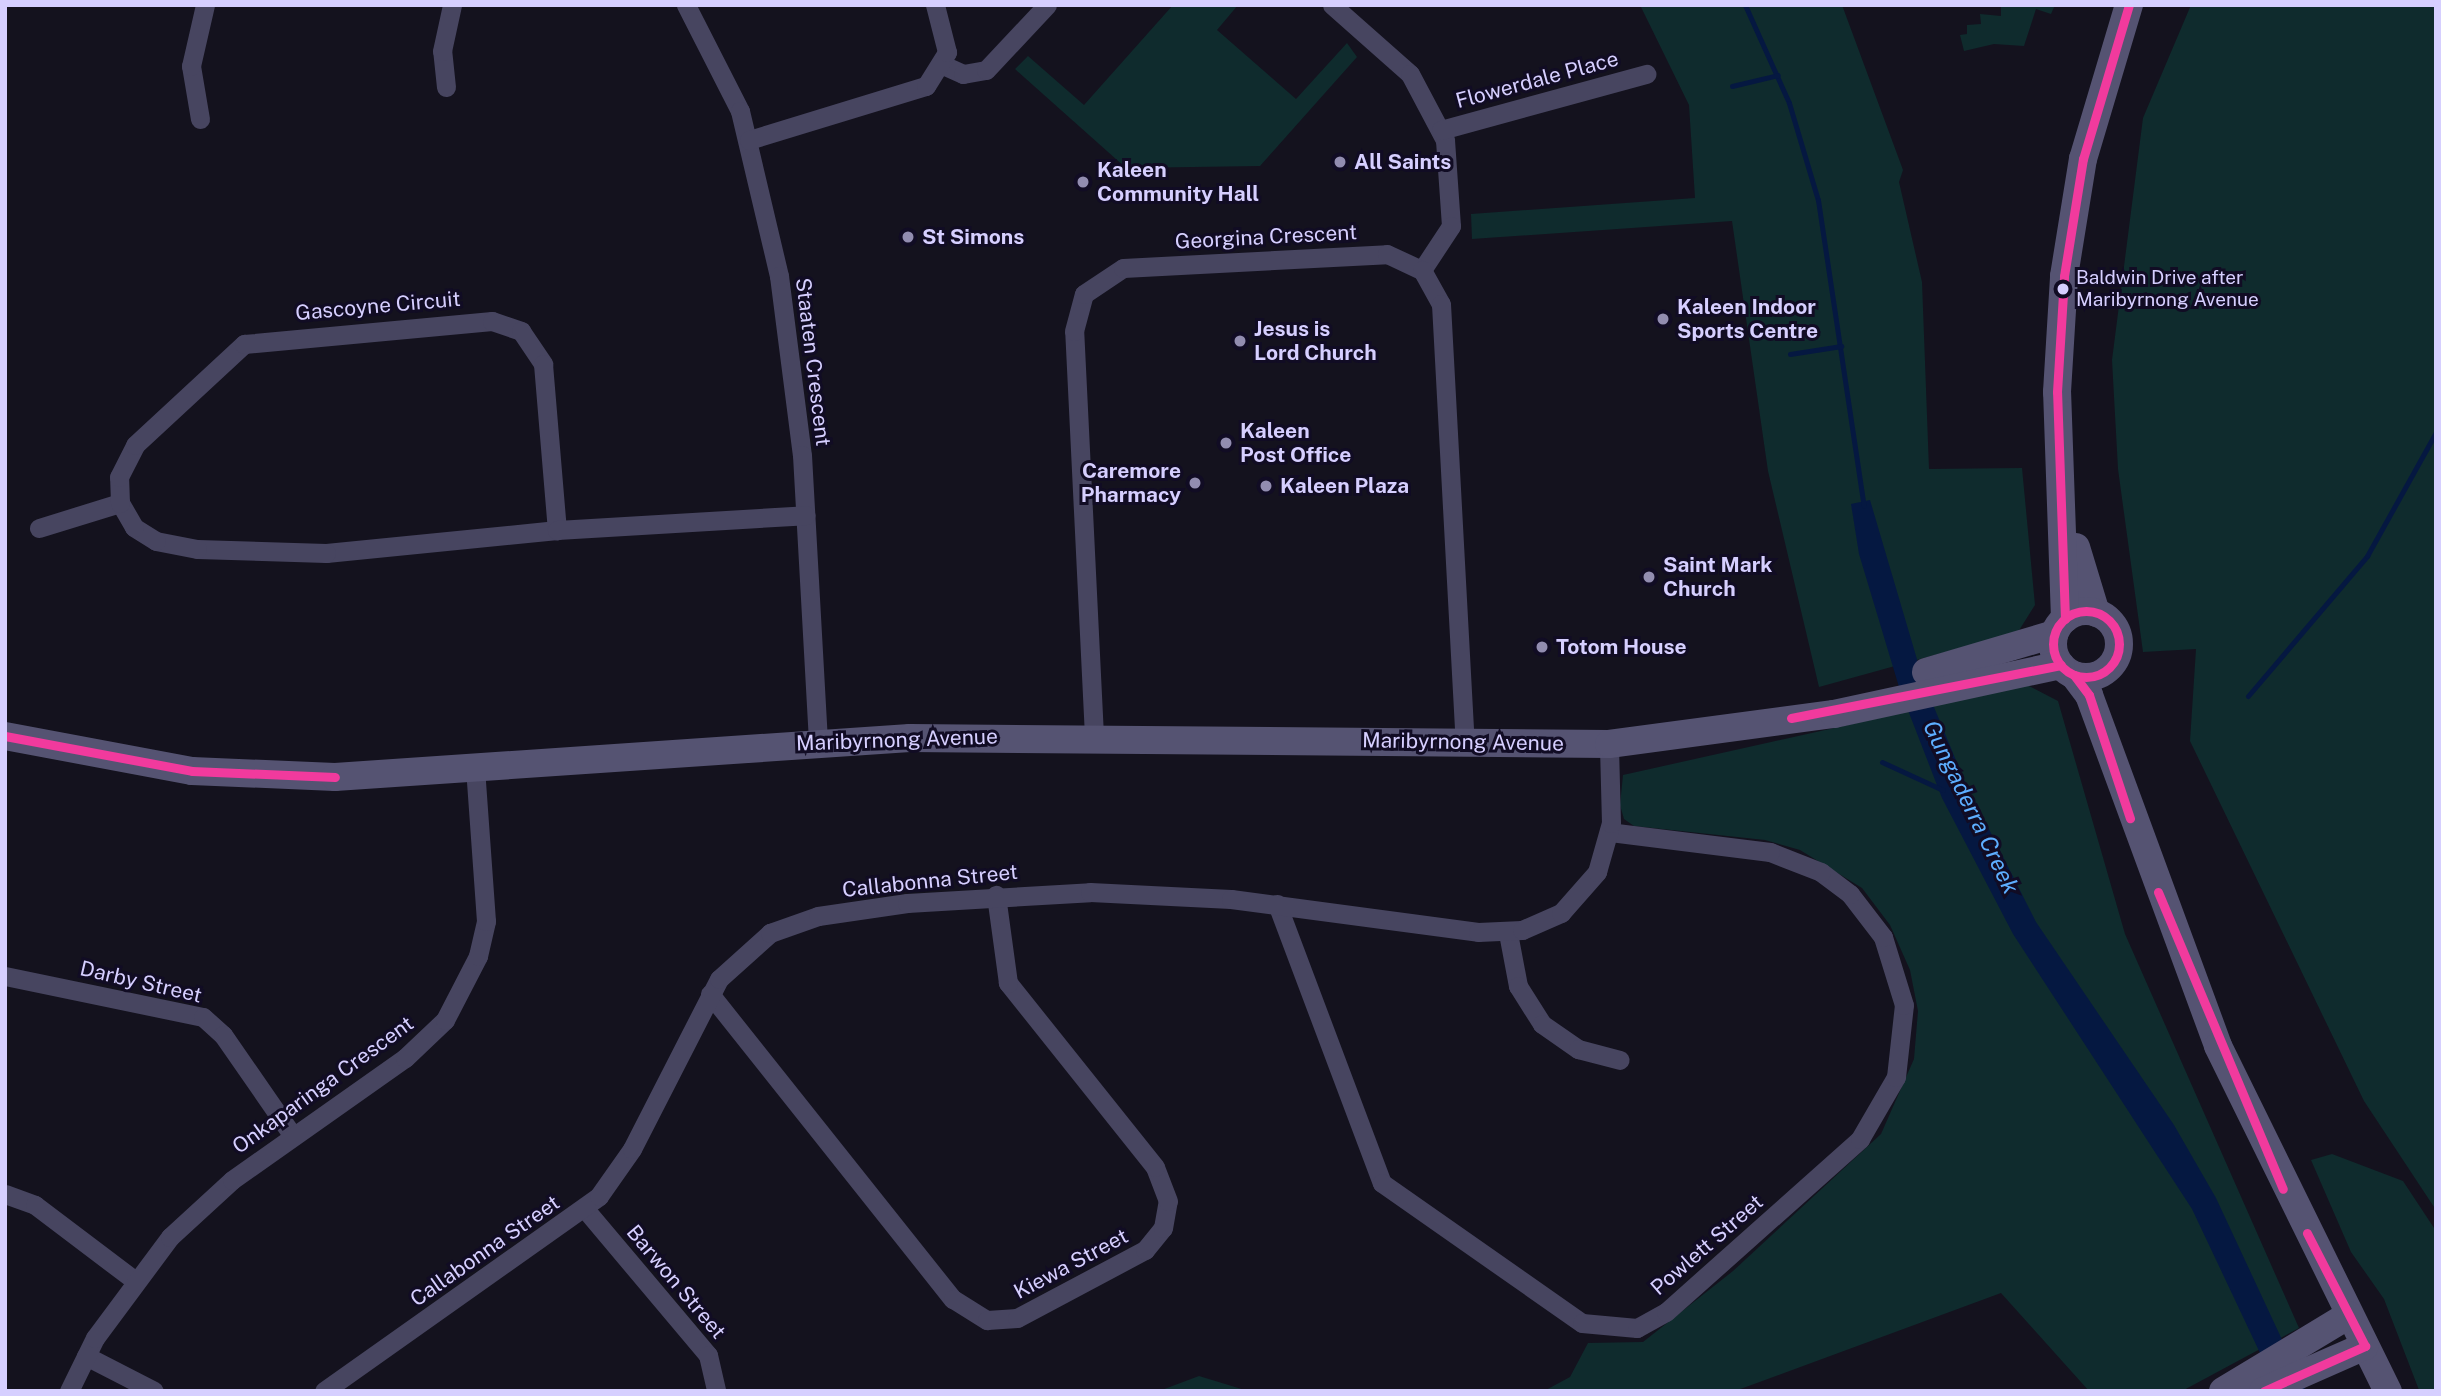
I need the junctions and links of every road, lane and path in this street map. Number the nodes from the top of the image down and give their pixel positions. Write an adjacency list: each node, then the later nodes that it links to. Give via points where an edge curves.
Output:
1 (205, 5): 11 (street, via 191,66)
2 (452, 5): 10 (street, via 442,51)
3 (686, 5): 13 (street, Staaten Crescent, via 729,83)
4 (935, 5): 8 (street, via 946,36)
5 (1047, 5): 8 (street, via 986,71 963,74)
6 (2129, 5): 15 (street, via 2083,159 2064,276 2057,392)
7 (1344, 9): 12 (street, via 1410,74)
8 (943, 65): 13 (street, via 919,91)
9 (1646, 74): 12 (street, Flowerdale Place)
10 (446, 87)
11 (200, 119)
12 (1441, 130): 14 (street, via 1449,160 1451,226)
13 (749, 140): 17 (street, Staaten Crescent, via 788,335)
14 (1422, 270): 26 (street, Georgina Crescent, via 1377,254 1132,266 1105,274 1084,294 1074,331); 28 (street, via 1443,314)
15 (2064, 493): 20 (street); 21 (street)
16 (120, 503): 18 (street); 19 (street, via 148,537 229,553 326,553); 19 (street, Gascoyne Circuit, via 119,477 130,452 244,344 492,321 520,331 543,364)
17 (806, 515): 19 (street); 27 (street, Staaten Crescent)
18 (39, 528)
19 (557, 530)
20 (2096, 613): 21 (street); 23 (street, via 2114,626 2119,644)
21 (2060, 626): 22 (street); 24 (street, Maribyrnong Avenue)
22 (2067, 670): 23 (street); 24 (street, Maribyrnong Avenue); 31 (street, via 2089,695)
23 (2106, 671): 31 (street)
24 (1959, 673): 29 (street, Maribyrnong Avenue, via 1791,718 1701,736)
25 (5, 736): 30 (street, Maribyrnong Avenue, via 96,757 239,775 335,778)
26 (1094, 736): 27 (street, Maribyrnong Avenue); 28 (street, Maribyrnong Avenue)
27 (817, 742): 30 (street, Maribyrnong Avenue)
28 (1465, 742): 29 (street, Maribyrnong Avenue)
29 (1609, 744): 32 (street, Callabonna Street)
30 (475, 769): 39 (street, Onkaparinga Crescent, via 485,920 464,990 419,1047)
31 (2130, 818): 43 (street, via 2218,1046)
32 (1610, 832): 34 (street, Powlett Street, via 1770,852 1821,872 1862,907 1883,937 1898,970 1905,1024 1893,1086 1860,1139 1666,1312 1626,1331 1592,1328 1573,1318 1382,1183); 35 (street, Callabonna Street, via 1597,872 1571,905 1536,926)
33 (996, 895): 34 (street, Callabonna Street, via 1137,893); 37 (street, Callabonna Street, via 802,920 755,942); 37 (street, Kiewa Street, via 1007,984 1156,1167 1168,1201 1163,1228 1146,1250 1017,1318 987,1320 960,1307)
34 (1277, 904): 35 (street, Callabonna Street)
35 (1508, 933): 38 (street, via 1518,986 1542,1024 1578,1049)
36 (5, 976): 39 (street, Darby Street, via 203,1017 223,1035)
37 (710, 994): 41 (street, Callabonna Street, via 628,1158)
38 (1620, 1060)
39 (293, 1136): 42 (street, Onkaparinga Crescent, via 210,1198)
40 (5, 1194): 42 (street, via 35,1205)
41 (585, 1209): 49 (street, Callabonna Street); 50 (street, Barwon Street, via 708,1355)
42 (134, 1280): 45 (street, Onkaparinga Crescent)
43 (2349, 1315): 44 (street); 46 (street, via 2304,1341)
44 (2365, 1346): 46 (street, via 2316,1368); 52 (street)
45 (86, 1356): 47 (street, Onkaparinga Crescent); 48 (street)
46 (2260, 1384): 51 (street)
47 (69, 1391)
48 (154, 1391)
49 (324, 1391)
50 (716, 1391)
51 (2223, 1391)
52 (2388, 1391)

